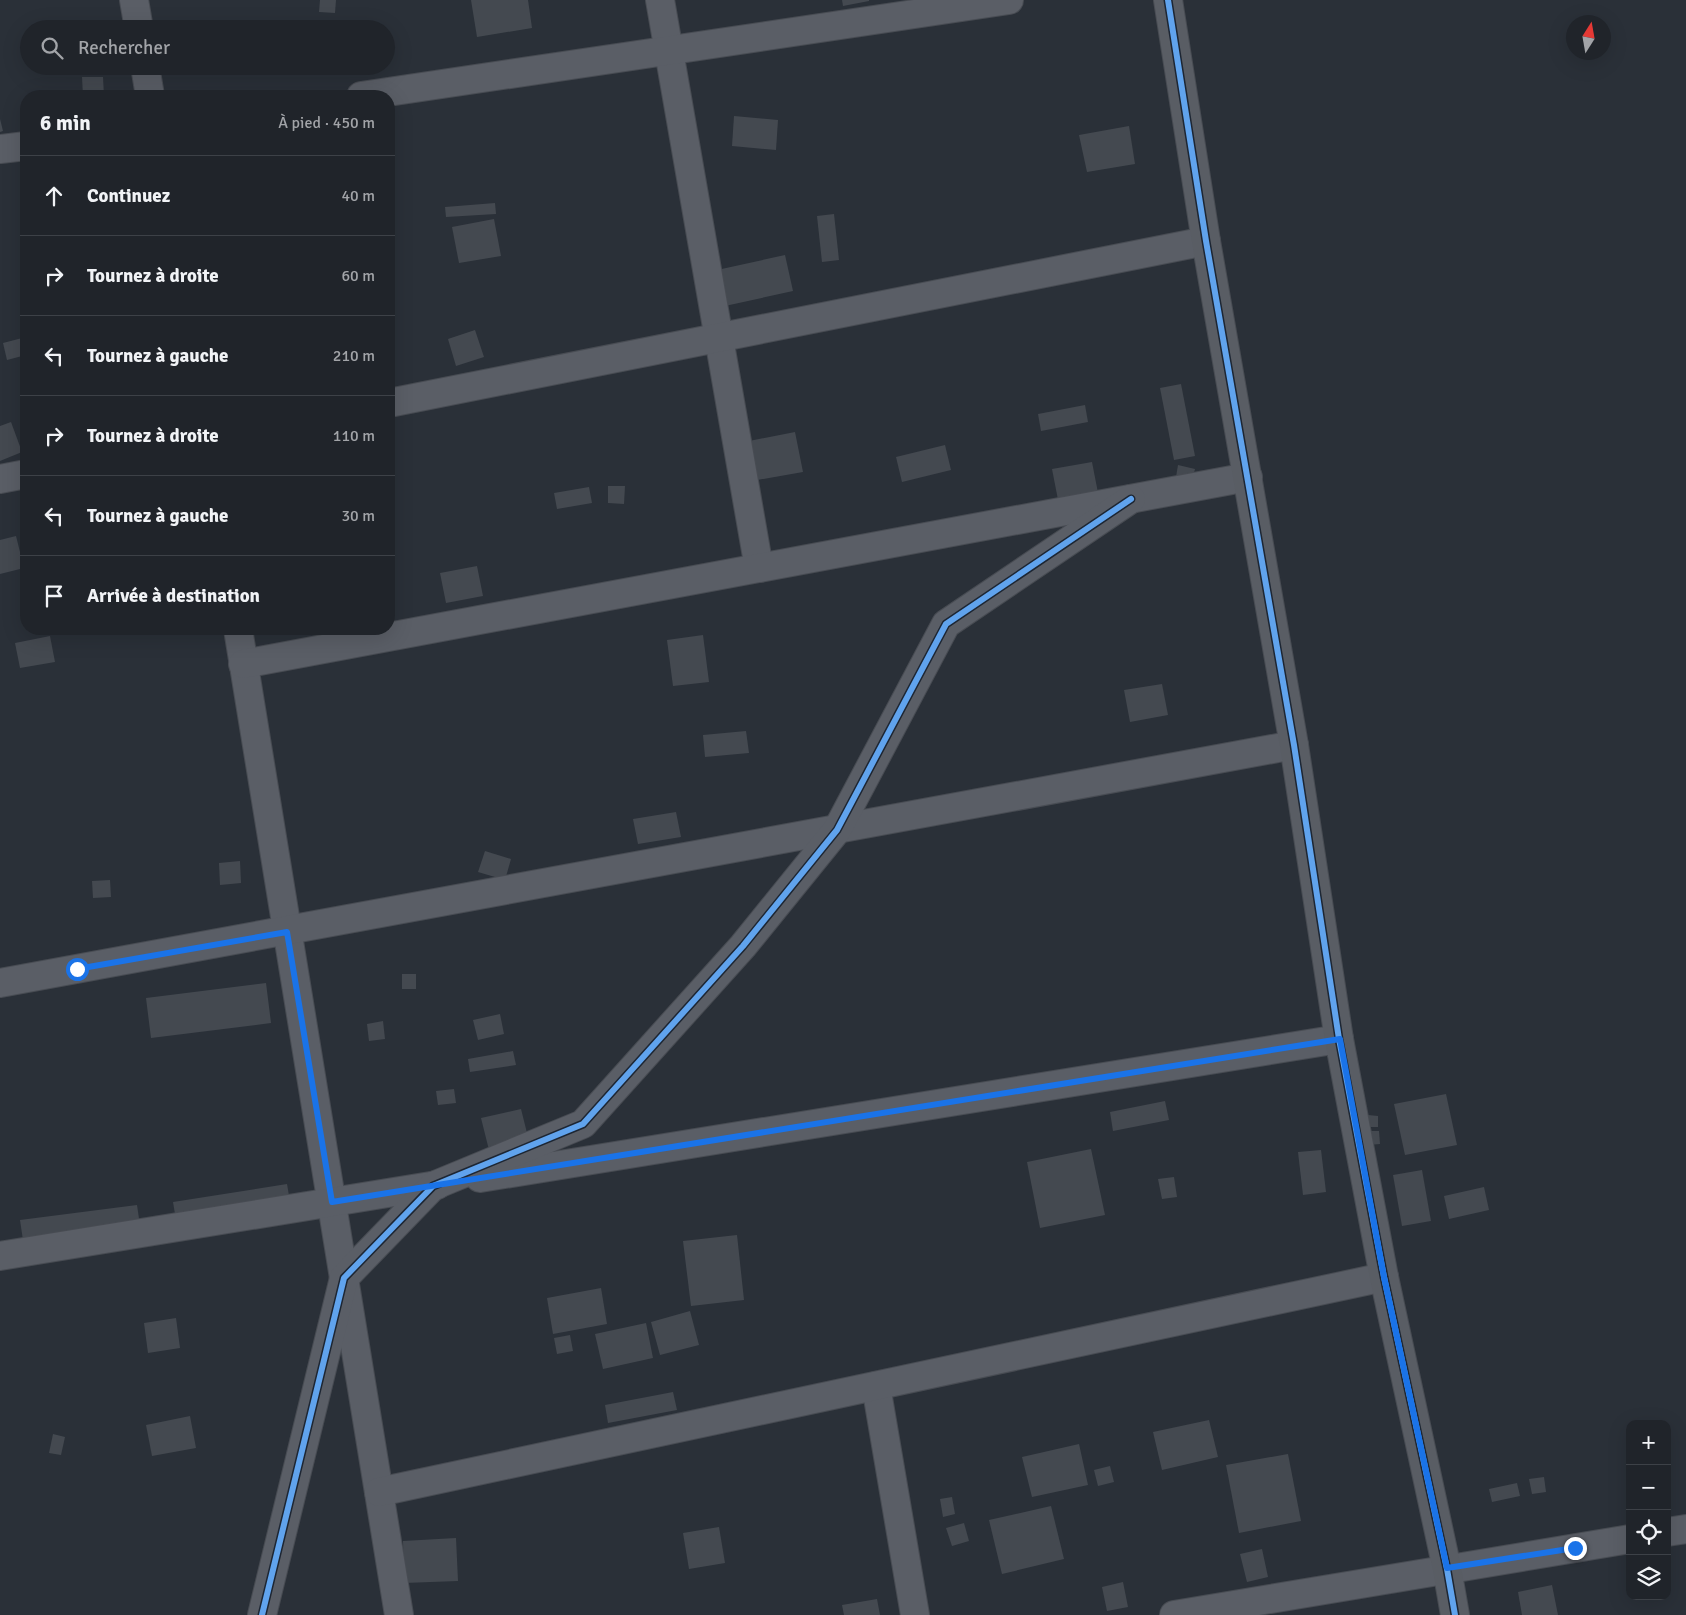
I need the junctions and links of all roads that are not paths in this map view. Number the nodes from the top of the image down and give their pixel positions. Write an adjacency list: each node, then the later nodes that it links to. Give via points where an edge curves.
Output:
1 (134, 0): 5 (street)
2 (660, 0): 6 (street)
3 (1009, 0): 6 (street)
4 (1168, 0): 12 (street)
5 (137, 20)
6 (668, 50): 9 (street); 13 (street)
7 (146, 75): 8 (street)
8 (149, 90)
9 (395, 91)
10 (20, 147): 11 (street)
11 (0, 149)
12 (1206, 241): 13 (street); 16 (street)
13 (719, 338): 14 (street); 19 (street)
14 (395, 403)
15 (20, 475): 17 (street)
16 (1248, 477): 18 (street); 22 (street)
17 (0, 478)
18 (1131, 499): 19 (street); 23 (street, via 946,624)
19 (760, 568): 21 (street)
20 (239, 635): 21 (street)
21 (244, 664): 24 (street)
22 (1294, 745): 23 (street); 26 (street)
23 (838, 830): 24 (street); 27 (street, via 743,946 583,1124)
24 (287, 932): 25 (street); 28 (street)
25 (0, 983)
26 (1340, 1039): 27 (street); 30 (street)
27 (433, 1186): 28 (street); 31 (street)
28 (332, 1202): 29 (street); 31 (street)
29 (0, 1256)
30 (1384, 1277): 32 (street); 37 (street)
31 (344, 1278): 33 (street); 38 (street)
32 (876, 1386): 33 (street); 40 (street)
33 (379, 1492): 39 (street)
34 (1686, 1529): 35 (street)
35 (1671, 1531)
36 (1626, 1539): 37 (street)
37 (1447, 1568): 41 (street); 42 (street)
38 (262, 1615)
39 (399, 1615)
40 (915, 1615)
41 (1174, 1615)
42 (1455, 1615)

